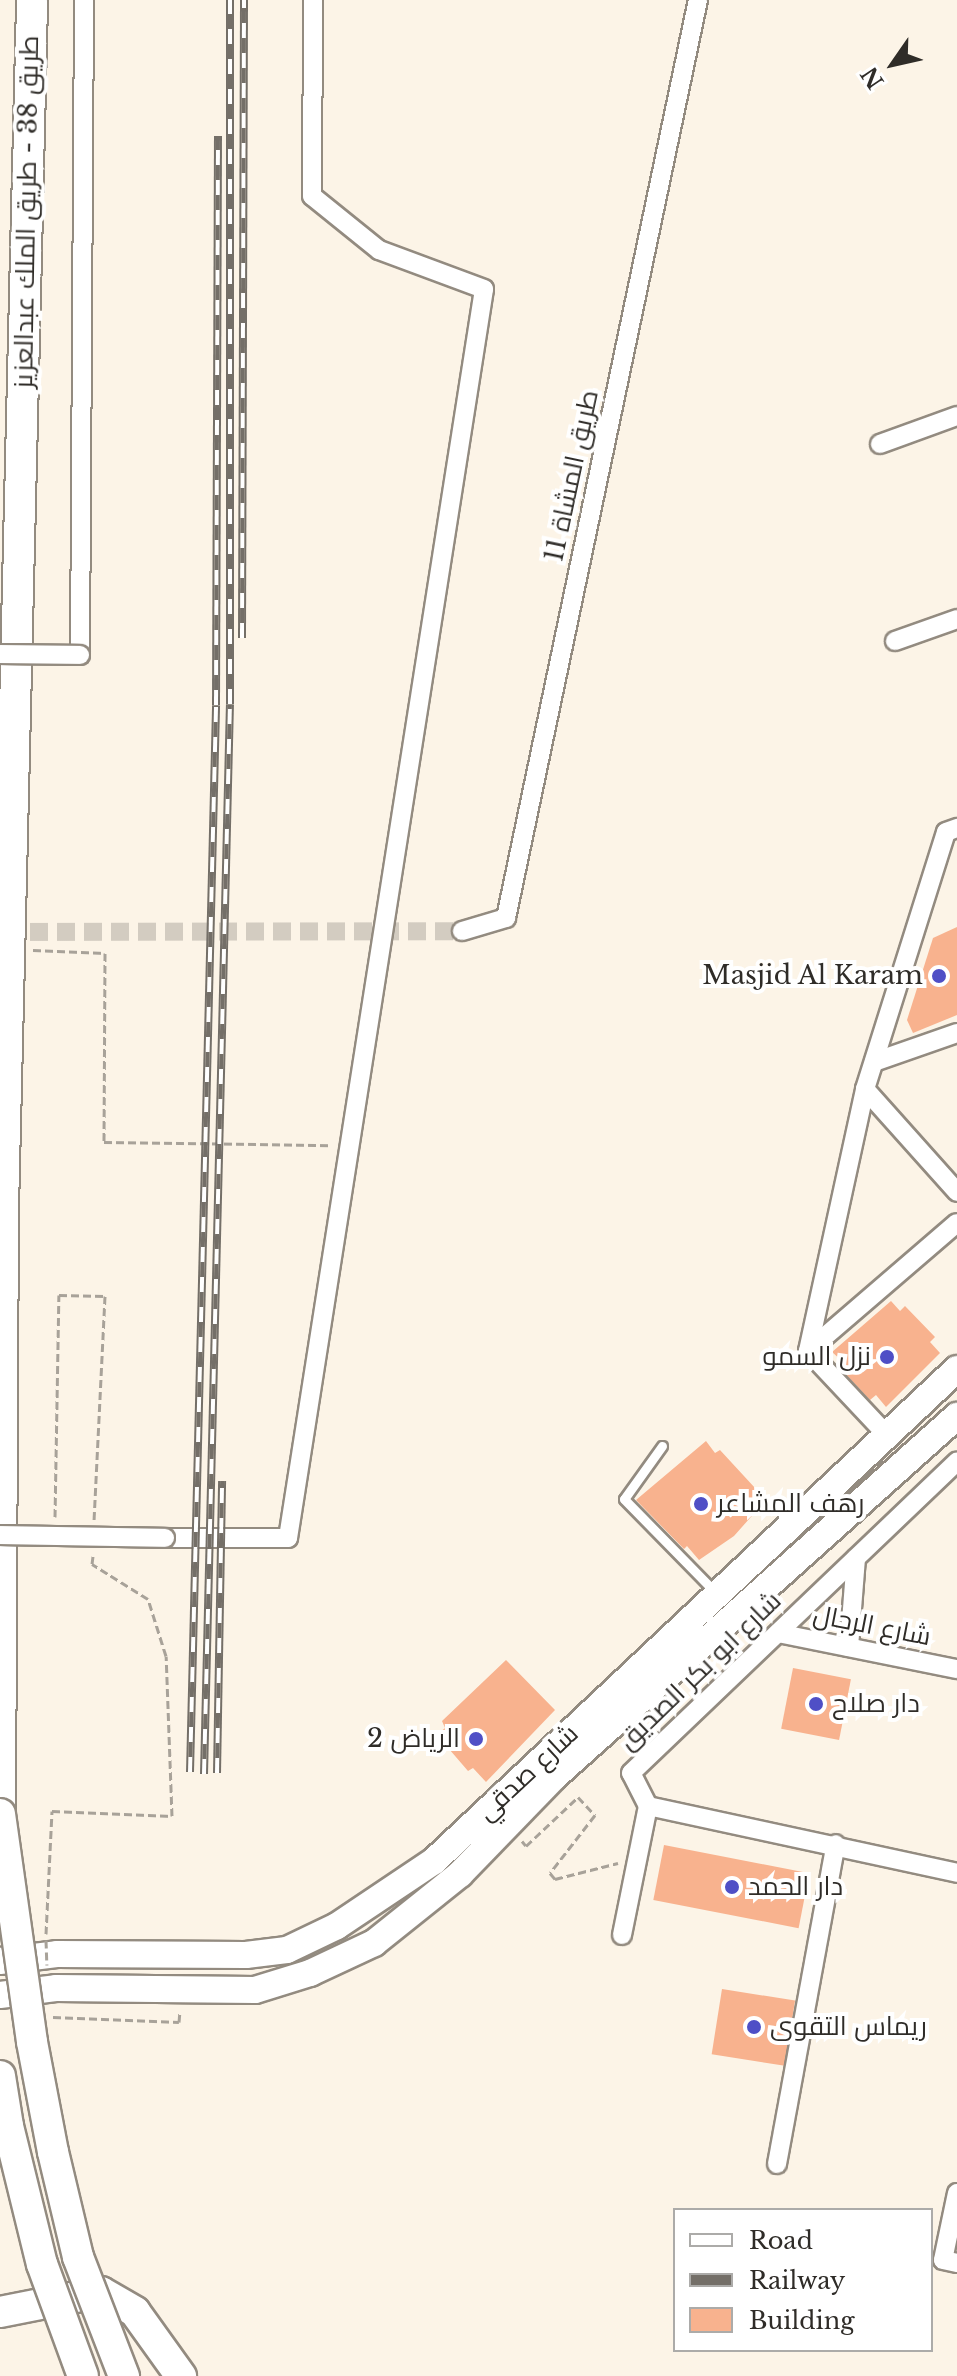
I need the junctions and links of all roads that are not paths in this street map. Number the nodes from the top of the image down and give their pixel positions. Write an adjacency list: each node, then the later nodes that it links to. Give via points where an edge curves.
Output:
1 (32, 0): 31 (main road, طريق 38 - طريق الملك عبدالعزيز, via 3,1208)
2 (84, 0): 9 (street, bridge, via 80,655)
3 (313, 0): 24 (street, bridge, via 312,196 379,250 484,289 288,1538)
4 (698, 0): 11 (street, طريق المشاة 11, via 506,918)
5 (957, 416): 6 (street)
6 (880, 444)
7 (957, 619): 8 (street)
8 (895, 641)
9 (0, 654)
10 (957, 828): 13 (street, via 946,832)
11 (462, 931)
12 (957, 1033): 13 (street)
13 (874, 1062): 14 (street)
14 (865, 1089): 15 (street); 17 (street)
15 (957, 1192)
16 (957, 1223): 17 (street)
17 (808, 1351): 20 (street)
18 (957, 1369): 20 (street, شارع صدقي)
19 (957, 1416): 22 (street, شارع صدقي)
20 (887, 1435): 22 (street); 26 (street, شارع صدقي)
21 (662, 1446): 26 (lane, via 624,1499)
22 (912, 1459): 32 (street, شارع صدقي, via 555,1776)
23 (957, 1462): 25 (street, شارع ابو بكر الصديق)
24 (0, 1535)
25 (856, 1558): 27 (street, شارع ابو بكر الصديق); 28 (street)
26 (718, 1594): 32 (street, شارع صدقي)
27 (778, 1633): 28 (street, شارع الرجال); 30 (street, شارع ابو بكر الصديق, via 631,1773)
28 (849, 1647): 29 (street, شارع الرجال)
29 (957, 1669)
30 (648, 1806): 33 (street); 35 (street)
31 (0, 1814): 44 (main road, طريق 38 - طريق الملك عبدالعزيز, bridge, via 53,2152 78,2257)
32 (500, 1816): 36 (street, شارع صدقي, via 337,1926 287,1950 246,1955 57,1954); 37 (street, شارع صدقي, via 460,1874 374,1943 310,1973 255,1990 56,1988)
33 (836, 1844): 34 (street); 39 (street)
34 (957, 1873)
35 (622, 1935)
36 (0, 1961)
37 (0, 1995)
38 (0, 2076): 43 (main road, bridge, via 42,2264)
39 (777, 2164)
40 (957, 2193): 41 (street)
41 (950, 2261)
42 (0, 2312): 45 (main road, via 101,2292 135,2312)
43 (83, 2376)
44 (124, 2376)
45 (181, 2376)

